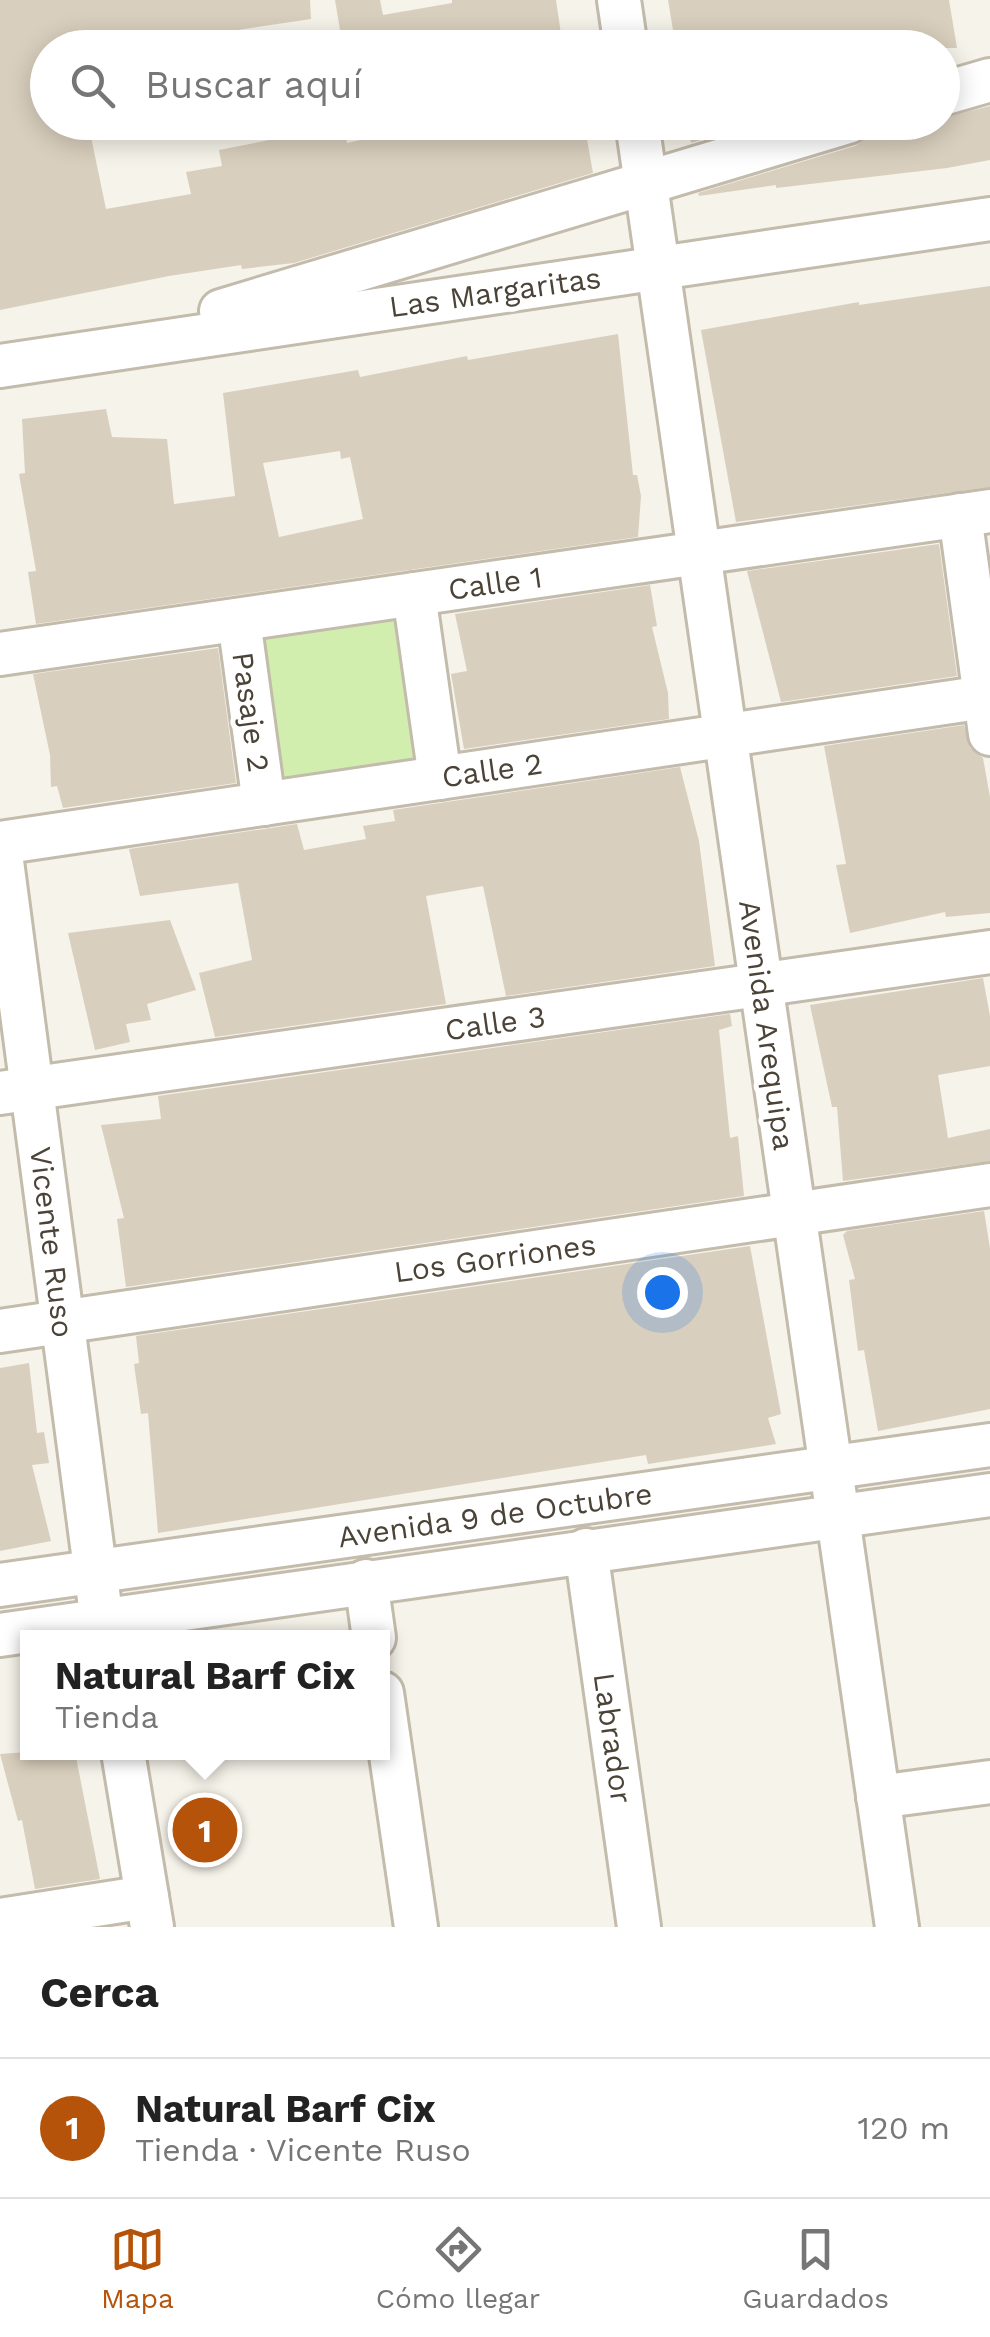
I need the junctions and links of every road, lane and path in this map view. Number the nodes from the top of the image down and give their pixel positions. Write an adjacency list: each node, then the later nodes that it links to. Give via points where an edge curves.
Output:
1 (619, 0): 2 (street)
2 (623, 30)
3 (990, 80): 4 (street)
4 (960, 89)
5 (640, 140): 8 (street, Avenida Arequipa)
6 (788, 140): 10 (street)
7 (990, 219): 8 (street, Las Margaritas)
8 (658, 268): 9 (street, Las Margaritas); 12 (street, Avenida Arequipa)
9 (0, 366)
10 (0, 378)
11 (975, 513): 12 (street, Calle 1); 16 (street)
12 (698, 554): 13 (street, Calle 1); 17 (street, Avenida Arequipa)
13 (414, 594): 14 (street, Calle 1); 18 (street)
14 (239, 620): 15 (street, Calle 1); 19 (street, Pasaje 2)
15 (0, 654)
16 (988, 715): 17 (street, Calle 2)
17 (725, 736): 18 (street, Calle 2); 22 (street, Avenida Arequipa)
18 (440, 778): 19 (street, Calle 2)
19 (264, 804): 20 (street, Calle 2)
20 (0, 844): 23 (street, Vicente Ruso)
21 (990, 952): 22 (street, Calle 3)
22 (762, 986): 23 (street, Calle 3); 25 (street, Avenida Arequipa)
23 (16, 1091): 26 (street, Vicente Ruso)
24 (990, 1185): 25 (street, Los Gorriones)
25 (794, 1214): 26 (street, Los Gorriones); 29 (street, Avenida Arequipa)
26 (63, 1322): 27 (street, Los Gorriones); 33 (street, Vicente Ruso)
27 (0, 1332)
28 (990, 1444): 29 (street, Avenida 9 de Octubre)
29 (831, 1467): 31 (street, Avenida Arequipa); 33 (street, Avenida 9 de Octubre)
30 (990, 1495): 31 (street, Avenida 9 de Octubre)
31 (838, 1517): 32 (street, Avenida 9 de Octubre); 42 (street, Avenida Arequipa)
32 (586, 1550): 34 (street, Avenida 9 de Octubre); 46 (street, Labrador)
33 (95, 1572): 35 (street, Avenida 9 de Octubre); 36 (street, Vicente Ruso)
34 (366, 1581): 36 (street, Avenida 9 de Octubre); 38 (street)
35 (0, 1585)
36 (103, 1628): 37 (street, Avenida 9 de Octubre)
37 (74, 1630)
38 (373, 1630)
39 (390, 1748): 45 (street)
40 (125, 1760): 43 (street)
41 (990, 1782): 42 (street)
42 (878, 1797): 47 (street, Avenida Arequipa)
43 (149, 1912): 44 (street)
44 (0, 1920)
45 (416, 1927)
46 (639, 1927)
47 (897, 1927)

